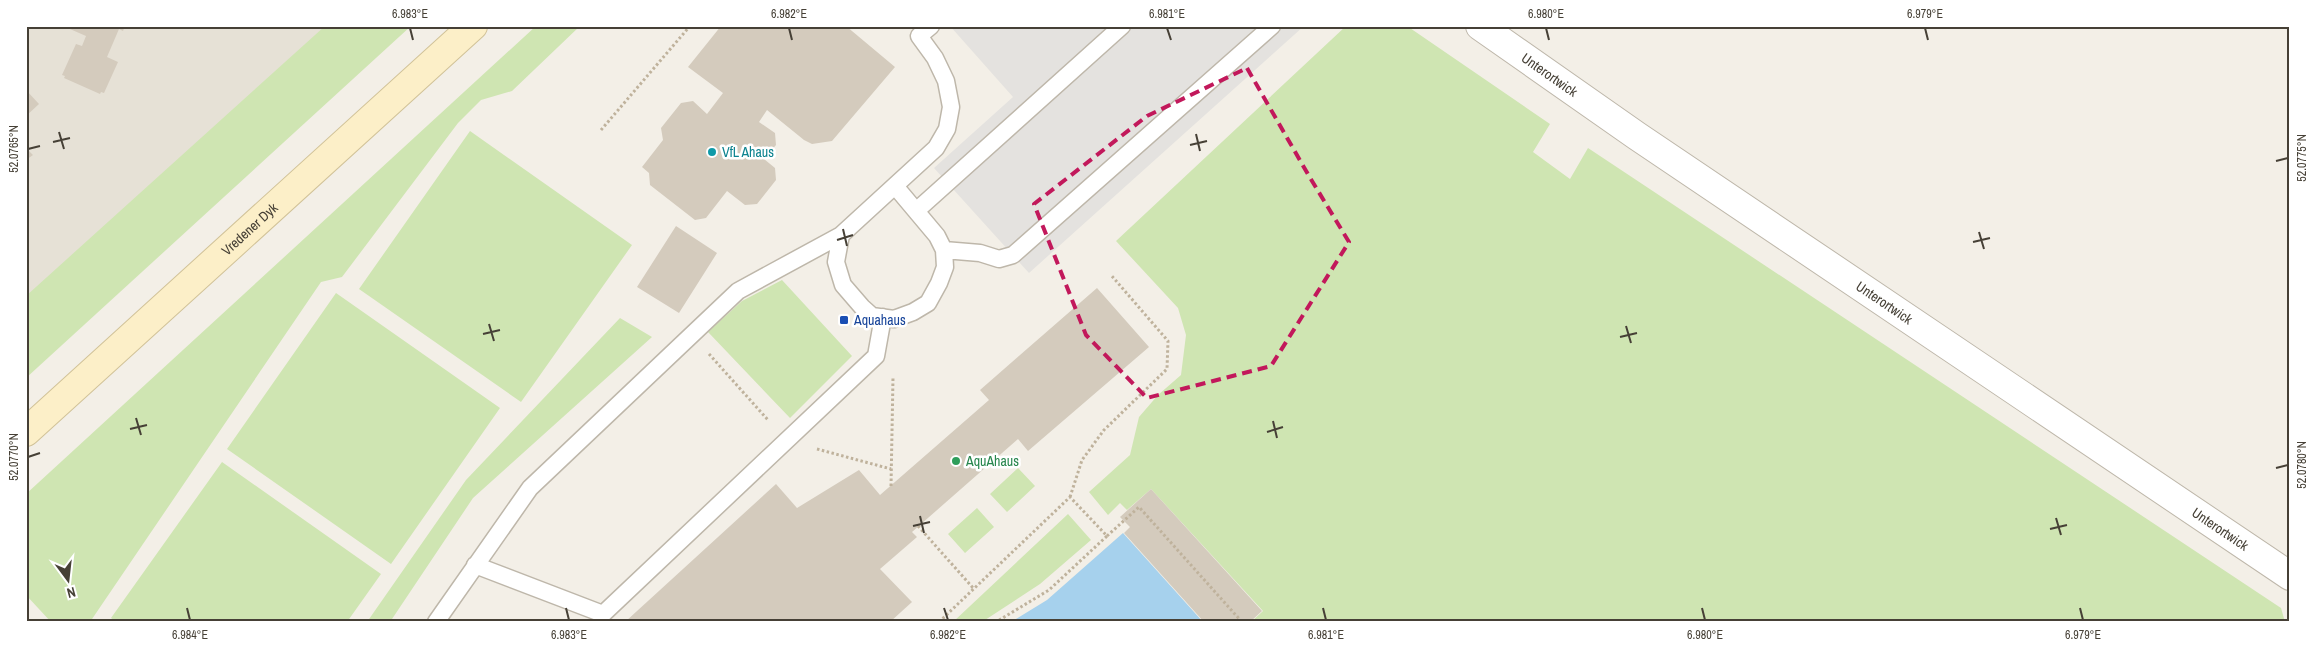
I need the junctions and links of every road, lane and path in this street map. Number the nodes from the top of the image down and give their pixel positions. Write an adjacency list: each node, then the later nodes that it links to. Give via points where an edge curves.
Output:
1 (474, 26): 15 (main road, Vredener Dyk)
2 (690, 26): 7 (path)
3 (1122, 26): 9 (lane)
4 (1272, 26): 11 (lane, via 1012,255 999,259 980,253)
5 (1480, 26): 21 (street, Unterortwick, via 1686,169)
6 (920, 30): 8 (lane, via 946,81 951,106 946,129 936,148)
7 (601, 130)
8 (896, 186): 9 (lane); 10 (lane)
9 (916, 211): 11 (lane)
10 (841, 235): 13 (lane, via 836,262 843,285 872,316); 20 (lane, via 738,291 530,488)
11 (944, 250): 13 (lane, via 945,267 928,303 894,318)
12 (1111, 275): 17 (path, via 1168,341 1167,369 1104,430 1082,460)
13 (883, 317): 20 (lane, via 876,356 603,614)
14 (893, 375): 16 (path)
15 (26, 432)
16 (891, 486)
17 (1070, 497): 19 (path); 22 (path)
18 (918, 526): 22 (path)
19 (1107, 536): 25 (path, via 1048,590); 26 (path, via 1139,507)
20 (475, 565): 23 (lane)
21 (2290, 576)
22 (974, 589): 24 (path)
23 (436, 622)
24 (940, 622)
25 (996, 622)
26 (1242, 622)

